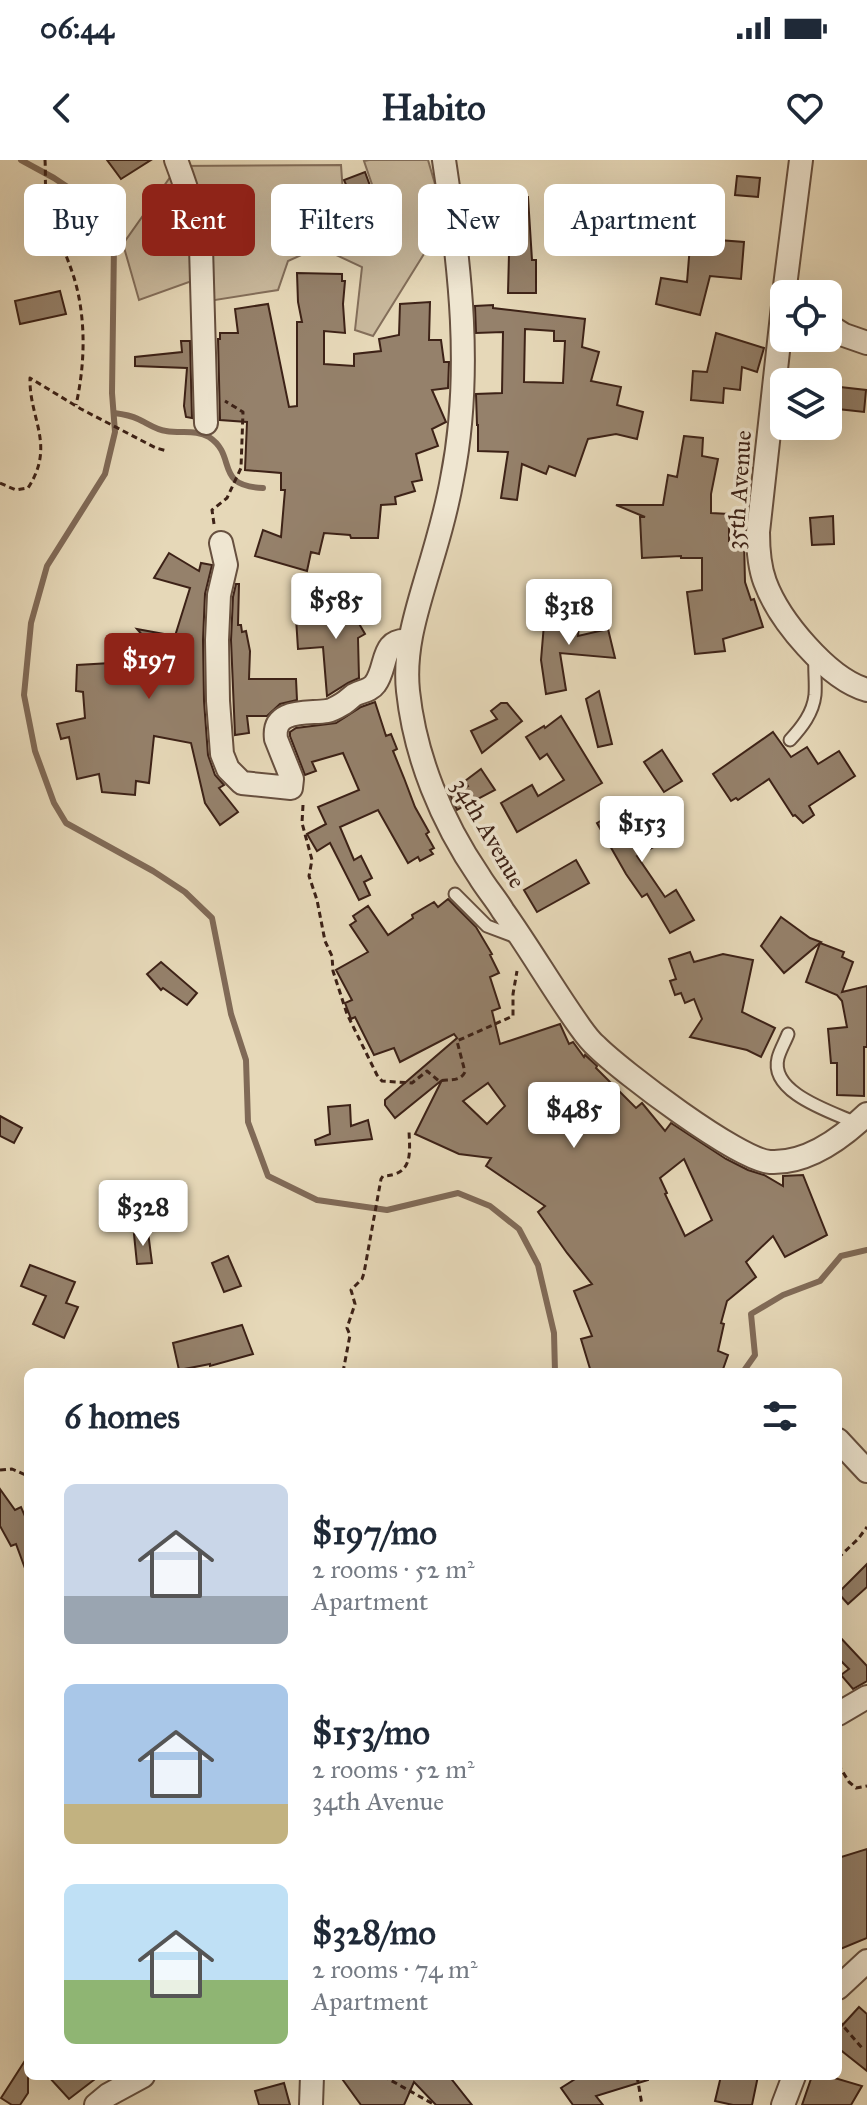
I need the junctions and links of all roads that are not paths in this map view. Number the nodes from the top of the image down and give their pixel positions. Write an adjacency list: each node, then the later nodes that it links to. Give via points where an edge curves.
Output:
1 (176, 160): 8 (street, via 201,247)
2 (444, 160): 10 (street, 34th Avenue, via 461,304 462,399 450,490)
3 (801, 160): 4 (street, 35th Avenue)
4 (789, 280)
5 (842, 334): 6 (street)
6 (867, 343)
7 (780, 352): 11 (street, 35th Avenue, via 759,558 773,601)
8 (206, 423)
9 (221, 543): 10 (street, via 226,565 217,640 222,754 242,783 291,788 276,739 281,720 331,710 371,689 392,644)
10 (409, 641): 15 (street, 34th Avenue, via 408,693 433,793 465,854)
11 (815, 655): 12 (street, 35th Avenue, via 832,673); 13 (lane, via 812,708)
12 (867, 690)
13 (790, 740)
14 (455, 894): 15 (lane, via 487,926)
15 (521, 938): 17 (street, 34th Avenue, via 593,1044 649,1090 754,1159 798,1158)
16 (788, 1034): 17 (lane, via 777,1060 792,1092)
17 (862, 1119)
18 (842, 1444): 19 (street)
19 (867, 1471)
20 (867, 1697): 21 (street)
21 (842, 1712)
22 (867, 1961): 23 (street)
23 (842, 1984)
24 (136, 2080): 27 (street)
25 (312, 2080): 28 (street)
26 (792, 2080): 29 (street)
27 (96, 2105)
28 (311, 2105)
29 (783, 2105)

